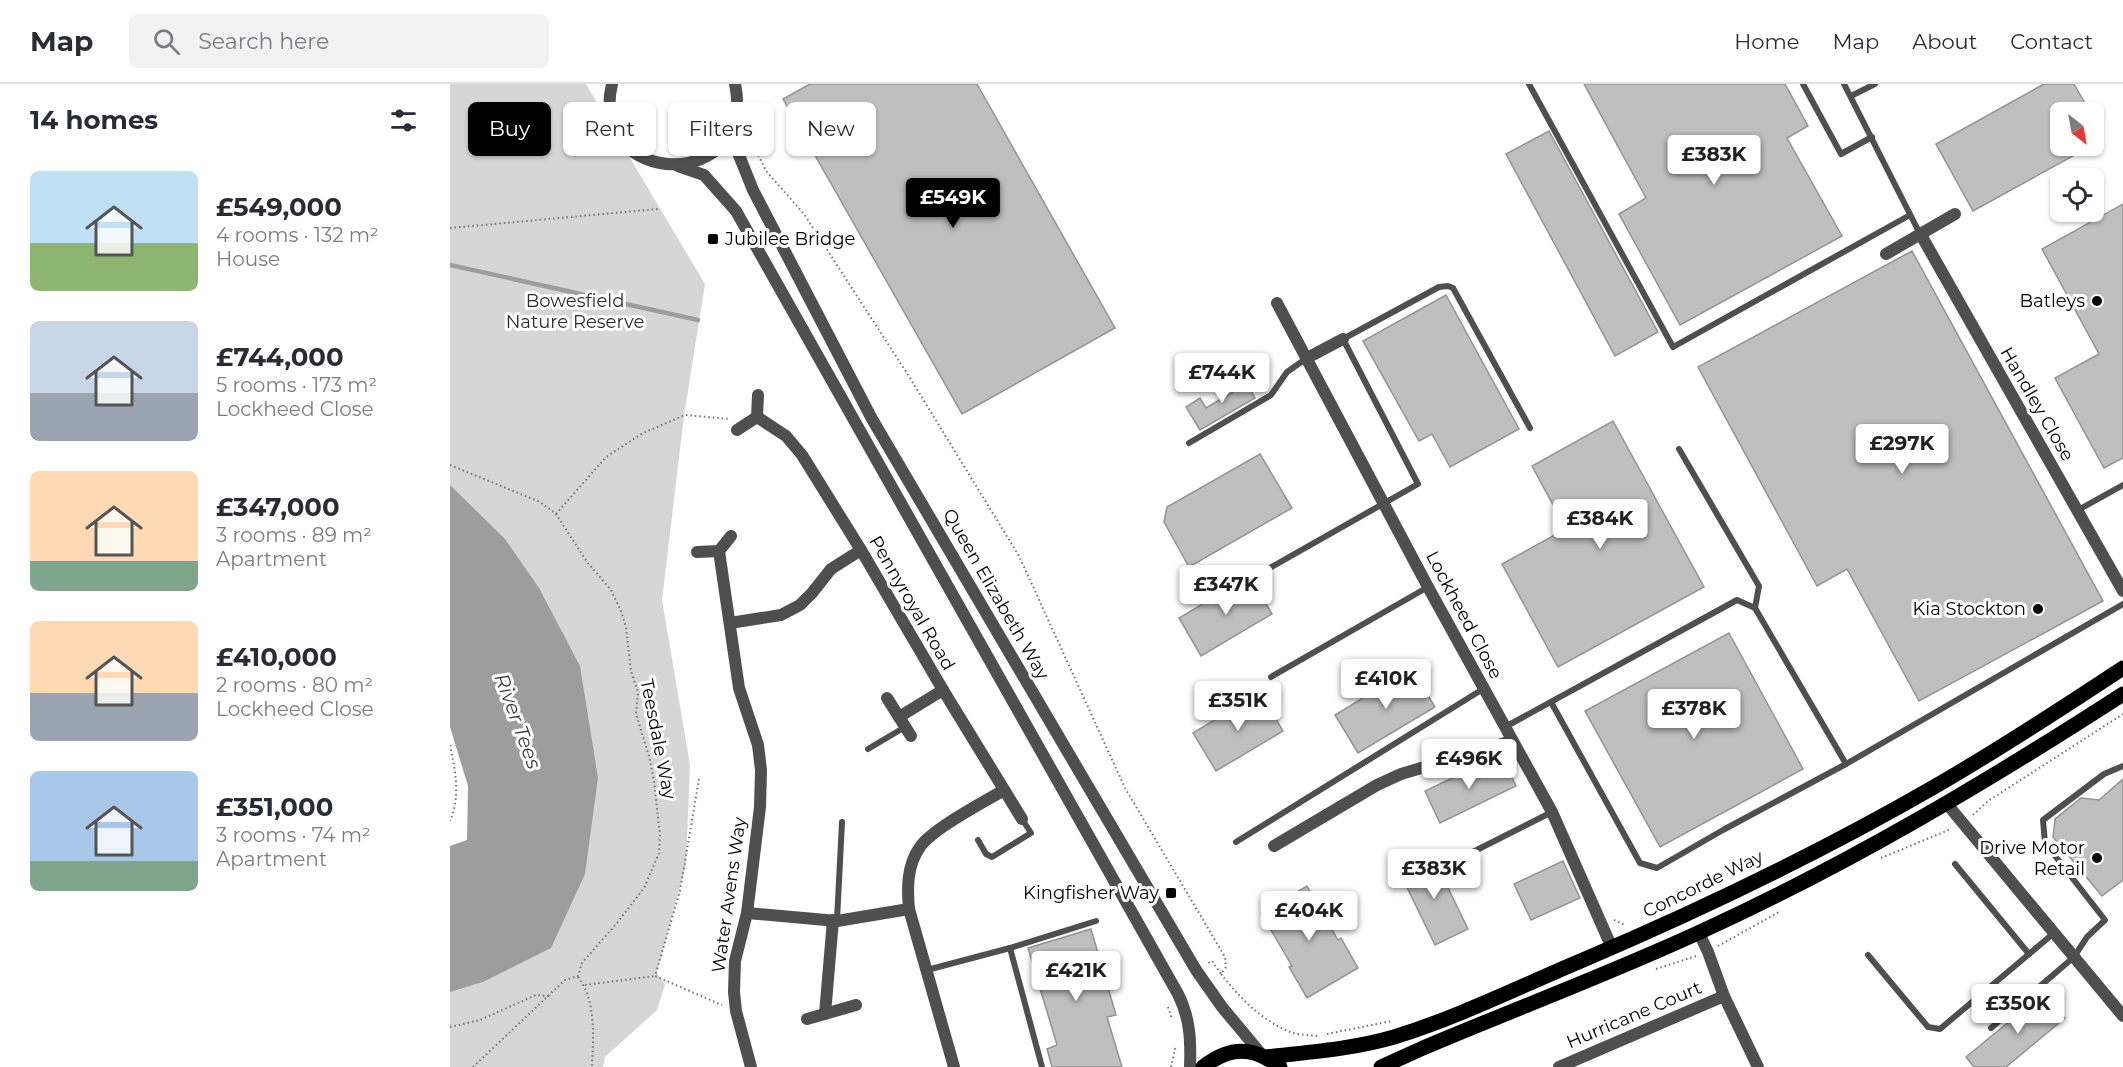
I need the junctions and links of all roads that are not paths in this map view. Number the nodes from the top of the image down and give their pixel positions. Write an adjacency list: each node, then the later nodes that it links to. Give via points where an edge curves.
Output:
1 (612, 84): 12 (street, Queen Elizabeth Way, via 612,118 622,140 652,162)
2 (735, 84): 8 (street)
3 (1529, 84): 14 (lane, via 1673,347)
4 (1803, 84): 9 (lane, via 1841,154)
5 (1844, 84): 7 (lane)
6 (1875, 84): 7 (lane)
7 (1851, 96): 9 (lane)
8 (736, 102)
9 (1872, 137): 14 (lane)
10 (706, 156): 12 (street)
11 (740, 156): 80 (street, Queen Elizabeth Way, via 753,190 872,419 1196,970)
12 (678, 166): 84 (street, Queen Elizabeth Way, via 704,175 736,211 1184,1005 1191,1033)
13 (1955, 214): 15 (street)
14 (1910, 215): 15 (lane)
15 (1921, 235): 16 (street); 28 (street, Handley Close)
16 (1886, 254)
17 (1277, 303): 19 (street, Lockheed Close)
18 (1343, 339): 19 (street); 22 (lane, via 1439,286 1453,288); 27 (lane, via 1418,484)
19 (1307, 358): 24 (lane, via 1287,372 1271,395); 27 (street, Lockheed Close)
20 (758, 395): 21 (street)
21 (754, 419): 23 (street); 31 (street, Pennyroyal Road, via 786,436 802,454)
22 (1530, 428)
23 (737, 430)
24 (1189, 443)
25 (1679, 449): 37 (lane, via 1759,586)
26 (2123, 485): 28 (lane)
27 (1385, 504): 33 (lane); 34 (street, Lockheed Close)
28 (2077, 511): 35 (street, Handley Close)
29 (731, 536): 30 (street)
30 (719, 550): 32 (street); 38 (street, Water Avens Way)
31 (861, 550): 38 (street, via 831,569 800,605 781,615); 42 (street, Pennyroyal Road)
32 (697, 552)
33 (1268, 569)
34 (1428, 587): 40 (lane); 41 (street, Lockheed Close)
35 (2123, 591)
36 (2123, 604): 50 (lane)
37 (1755, 608): 45 (lane, via 1737,600); 50 (lane)
38 (730, 623): 63 (street, Water Avens Way, via 739,688 762,770)
39 (2123, 668): 69 (main road, Concorde Way, via 1933,787 1802,858)
40 (1271, 677)
41 (1483, 689): 47 (street, Lockheed Close); 58 (lane)
42 (943, 690): 46 (street); 52 (street, Pennyroyal Road)
43 (2123, 694): 53 (main road)
44 (887, 698): 46 (street)
45 (1551, 702): 47 (lane); 50 (lane, via 1640,863 1657,868)
46 (905, 727): 49 (lane)
47 (1505, 728): 48 (street, Lockheed Close)
48 (1512, 741): 54 (street, Lockheed Close); 59 (street, via 1401,774)
49 (868, 748)
50 (1846, 764)
51 (2123, 766): 72 (lane, via 2104,774 2043,820 2045,843 2105,920)
52 (1004, 790): 55 (street, Pennyroyal Road); 62 (street, via 920,846 910,868)
53 (1947, 804): 66 (main road, via 1823,872); 67 (street)
54 (1552, 812): 61 (lane); 69 (street, Lockheed Close)
55 (1022, 819): 57 (lane, via 1031,833 992,857)
56 (842, 822): 64 (lane)
57 (978, 840)
58 (1236, 842)
59 (1274, 846)
60 (1955, 864): 70 (lane)
61 (1444, 866)
62 (909, 909): 64 (street); 73 (street)
63 (747, 913): 64 (street); 81 (street, Water Avens Way, via 735,961 734,992)
64 (835, 921): 76 (street)
65 (1096, 921): 68 (lane)
66 (1699, 933): 74 (street, Hurricane Court); 87 (main road)
67 (2054, 933): 70 (lane); 72 (street)
68 (1010, 948): 73 (lane); 83 (lane)
69 (1612, 948): 80 (main road, Concorde Way, via 1392,1037 1337,1049)
70 (2029, 954): 71 (lane, via 1940,1029 1928,1028)
71 (1868, 955)
72 (2074, 957): 77 (street); 79 (lane)
73 (926, 970): 82 (street)
74 (1724, 996): 88 (street, Hurricane Court); 89 (street, Hurricane Court)
75 (856, 1005): 76 (street)
76 (825, 1014): 78 (street)
77 (2122, 1014)
78 (807, 1019)
79 (1991, 1028)
80 (1264, 1056): 85 (main road, Concorde Way, via 1228,1052); 86 (main road)
81 (751, 1067)
82 (954, 1067)
83 (1042, 1067)
84 (1190, 1067)
85 (1203, 1067)
86 (1280, 1067)
87 (1381, 1067)
88 (1559, 1067)
89 (1758, 1067)

